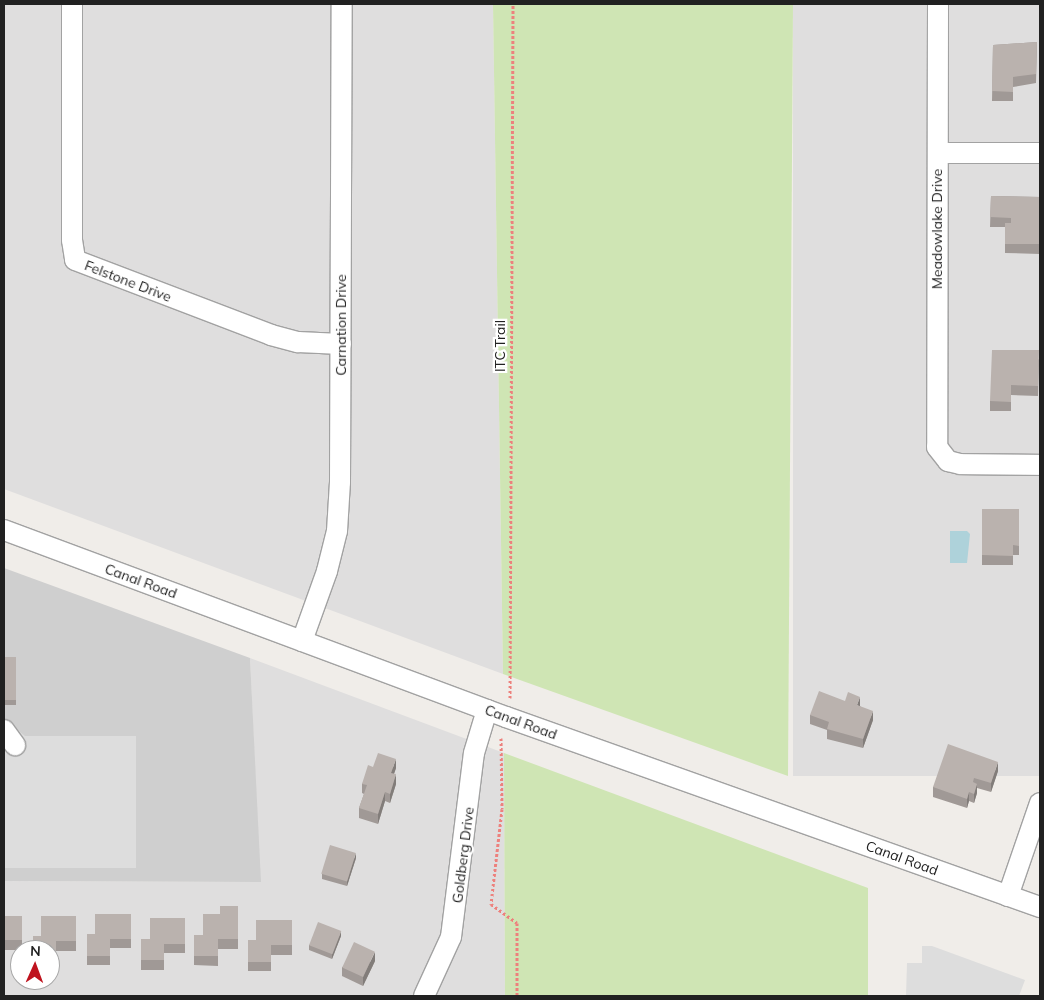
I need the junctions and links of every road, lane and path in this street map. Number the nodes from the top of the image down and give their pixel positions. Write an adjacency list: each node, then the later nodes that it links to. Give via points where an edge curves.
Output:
1 (72, 4): 7 (street, Felstone Drive, via 72,250 76,260 271,336 298,342)
2 (342, 4): 7 (street, Carnation Drive)
3 (513, 4): 11 (path, ITC Trail)
4 (938, 4): 5 (street, Meadowlake Drive)
5 (938, 153): 6 (street); 8 (street, Meadowlake Drive, via 936,438 940,454 948,461 960,464)
6 (1040, 153)
7 (341, 344): 10 (street, Carnation Drive, via 336,530 327,571)
8 (1040, 465)
9 (4, 530): 10 (street, Canal Road)
10 (302, 641): 12 (street, Canal Road)
11 (510, 701)
12 (488, 710): 15 (street, Canal Road); 17 (street, Goldberg Drive, via 474,753 451,937)
13 (500, 740): 18 (path, via 502,808 491,904 517,923)
14 (1040, 803): 15 (street)
15 (1008, 896): 16 (street, Canal Road)
16 (1040, 908)
17 (424, 996)
18 (517, 996)

